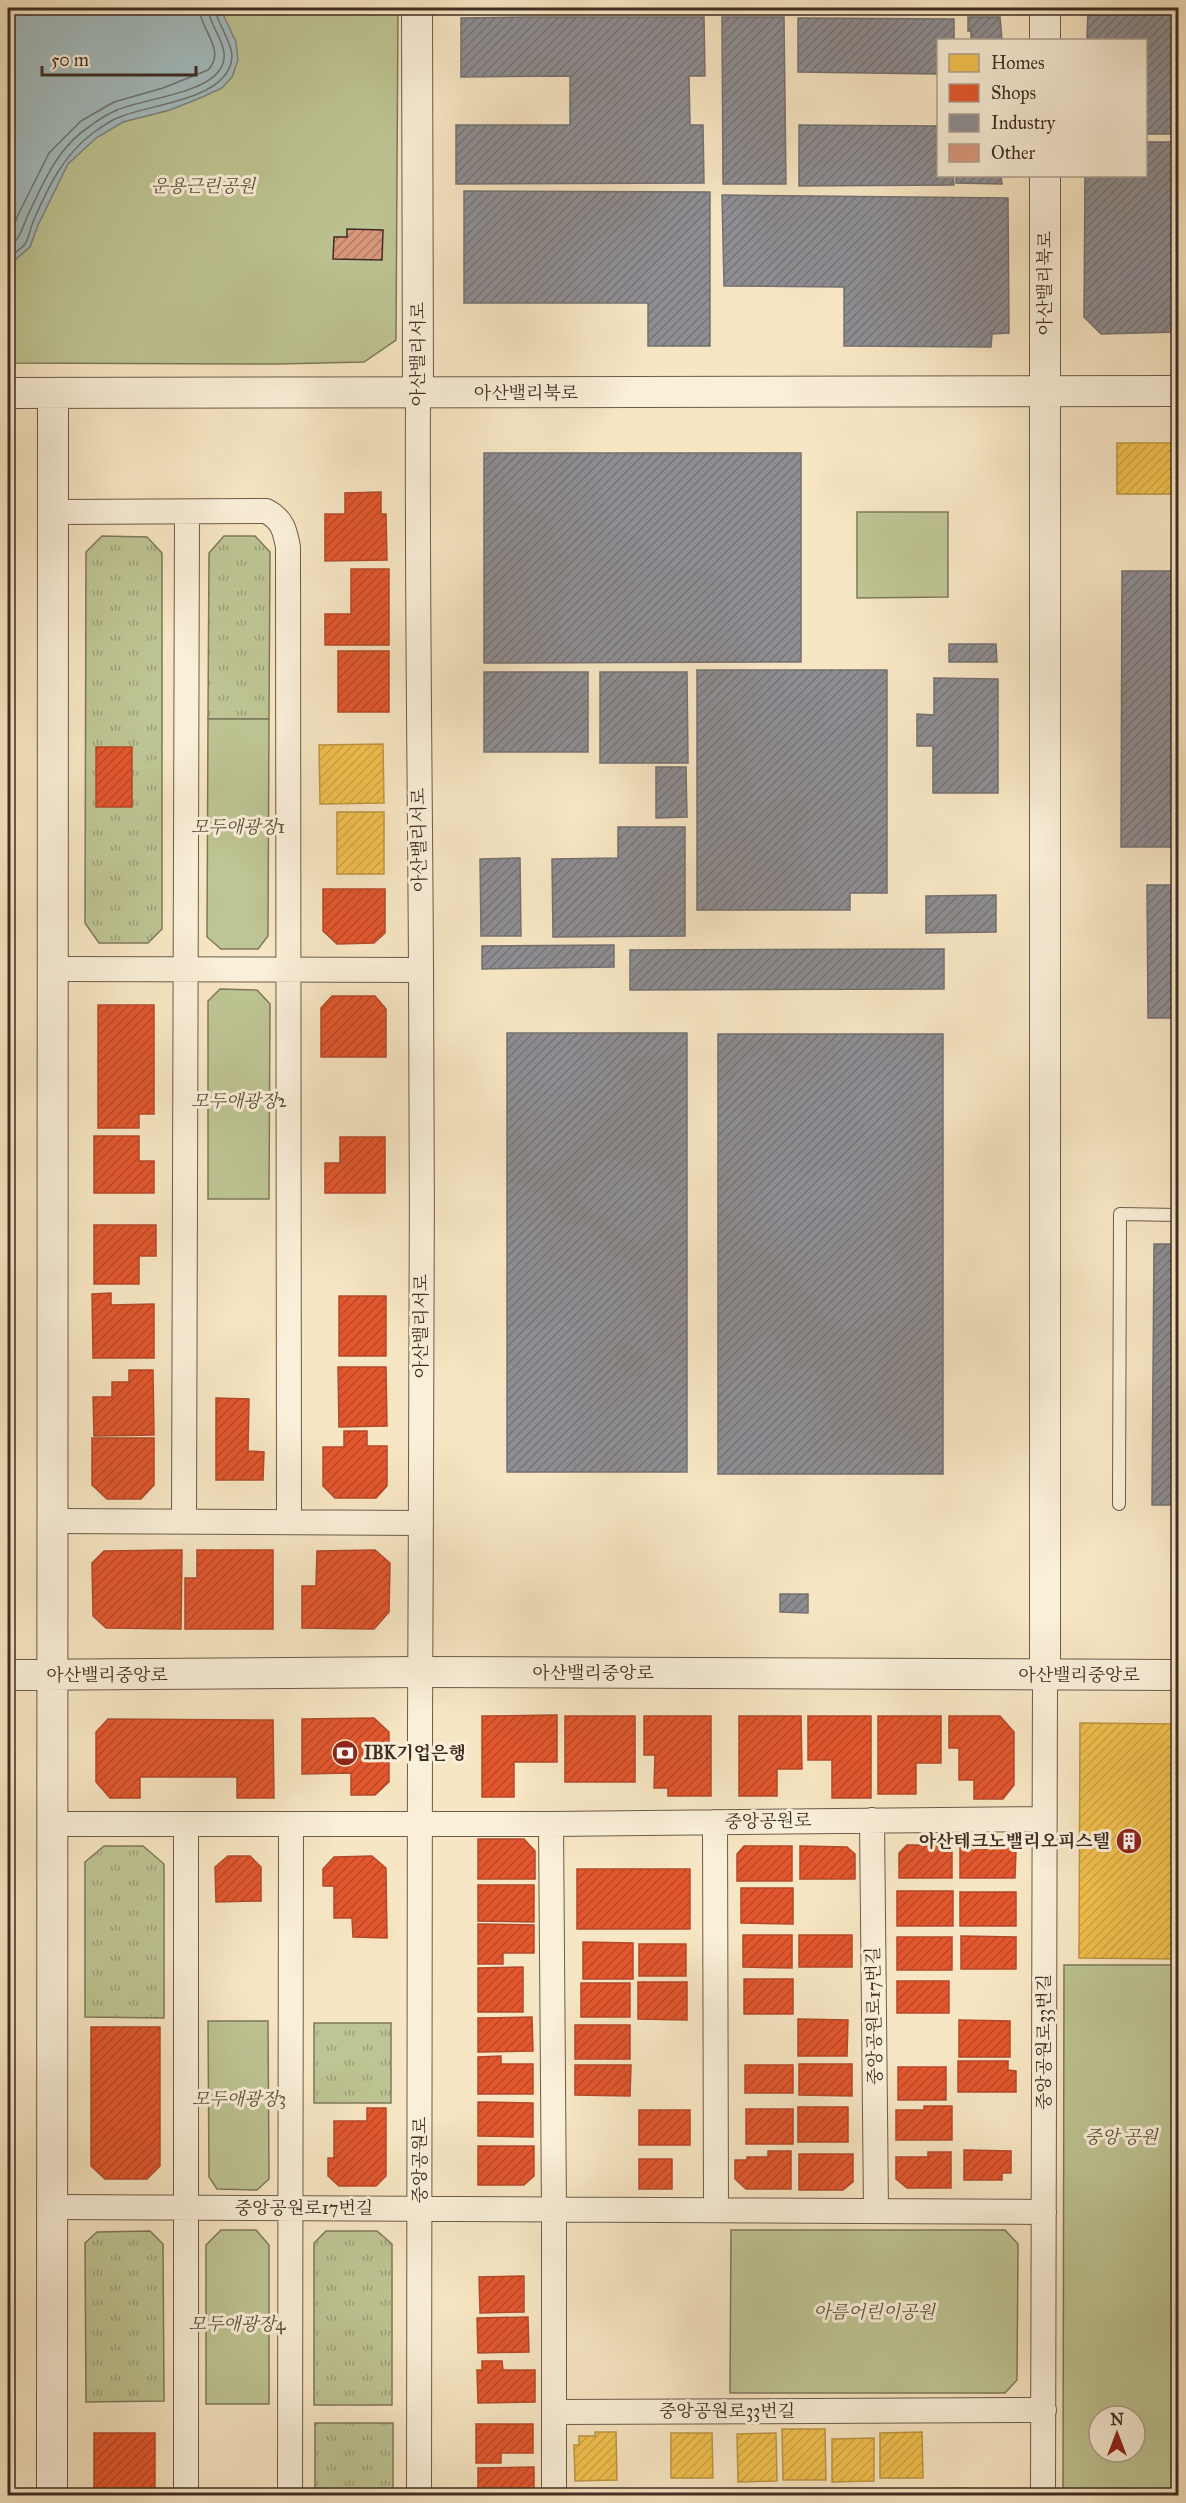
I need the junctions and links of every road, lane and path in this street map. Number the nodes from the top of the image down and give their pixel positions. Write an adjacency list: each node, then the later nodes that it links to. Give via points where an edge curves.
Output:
1 (417, 8): 9 (street, 아산밸리서로)
2 (1046, 8): 3 (street)
3 (1045, 39)
4 (1045, 177): 5 (street, 아산밸리북로)
5 (1045, 390): 6 (street, 아산밸리북로); 9 (street, 아산밸리북로); 25 (street)
6 (1179, 391)
7 (8, 393): 8 (street, 아산밸리북로)
8 (53, 393): 9 (street, 아산밸리북로); 10 (street)
9 (418, 394): 15 (street, 아산밸리서로)
10 (54, 512): 11 (street); 12 (street)
11 (187, 512): 13 (street); 14 (street, via 266,511 285,529)
12 (54, 969): 13 (street); 18 (street)
13 (187, 969): 14 (street); 19 (street)
14 (290, 970): 15 (street); 20 (street)
15 (421, 970): 21 (street, 아산밸리서로)
16 (1179, 1215): 17 (lane, via 1120,1214)
17 (1119, 1504)
18 (54, 1521): 19 (street); 24 (street)
19 (184, 1522): 20 (street)
20 (289, 1522): 21 (street)
21 (422, 1523): 22 (street, 아산밸리서로)
22 (420, 1672): 24 (street, 아산밸리중앙로); 25 (street, 아산밸리중앙로); 31 (street, 중앙공원로)
23 (8, 1675): 24 (street, 아산밸리중앙로)
24 (53, 1675): 30 (street)
25 (1045, 1675): 26 (street, 아산밸리중앙로); 27 (street, 중앙공원로33번길)
26 (1179, 1675)
27 (1044, 1819): 28 (street, 중앙공원로); 42 (street, 중앙공원로33번길)
28 (872, 1820): 29 (street, 중앙공원로); 41 (street, 중앙공원로17번길)
29 (715, 1822): 32 (street, 중앙공원로); 40 (street)
30 (54, 1824): 33 (street); 35 (street)
31 (420, 1824): 32 (street, 중앙공원로); 34 (street); 38 (street, 중앙공원로)
32 (551, 1824): 39 (street)
33 (186, 1825): 34 (street); 36 (street)
34 (291, 1825): 37 (street)
35 (54, 2207): 36 (street, 중앙공원로17번길); 45 (street)
36 (186, 2207): 37 (street, 중앙공원로17번길); 46 (street)
37 (291, 2208): 38 (street, 중앙공원로17번길); 47 (street)
38 (420, 2209): 39 (street, 중앙공원로17번길); 48 (street, 중앙공원로)
39 (554, 2210): 40 (street, 중앙공원로17번길); 44 (street)
40 (716, 2210): 41 (street, 중앙공원로17번길)
41 (876, 2211): 42 (street, 중앙공원로17번길)
42 (1044, 2212): 43 (street, 중앙공원로33번길)
43 (1044, 2410): 44 (street, 중앙공원로33번길); 50 (street, 중앙공원로33번길)
44 (554, 2412): 49 (street)
45 (52, 2496)
46 (186, 2496)
47 (290, 2496)
48 (419, 2496)
49 (554, 2496)
50 (1043, 2496)

